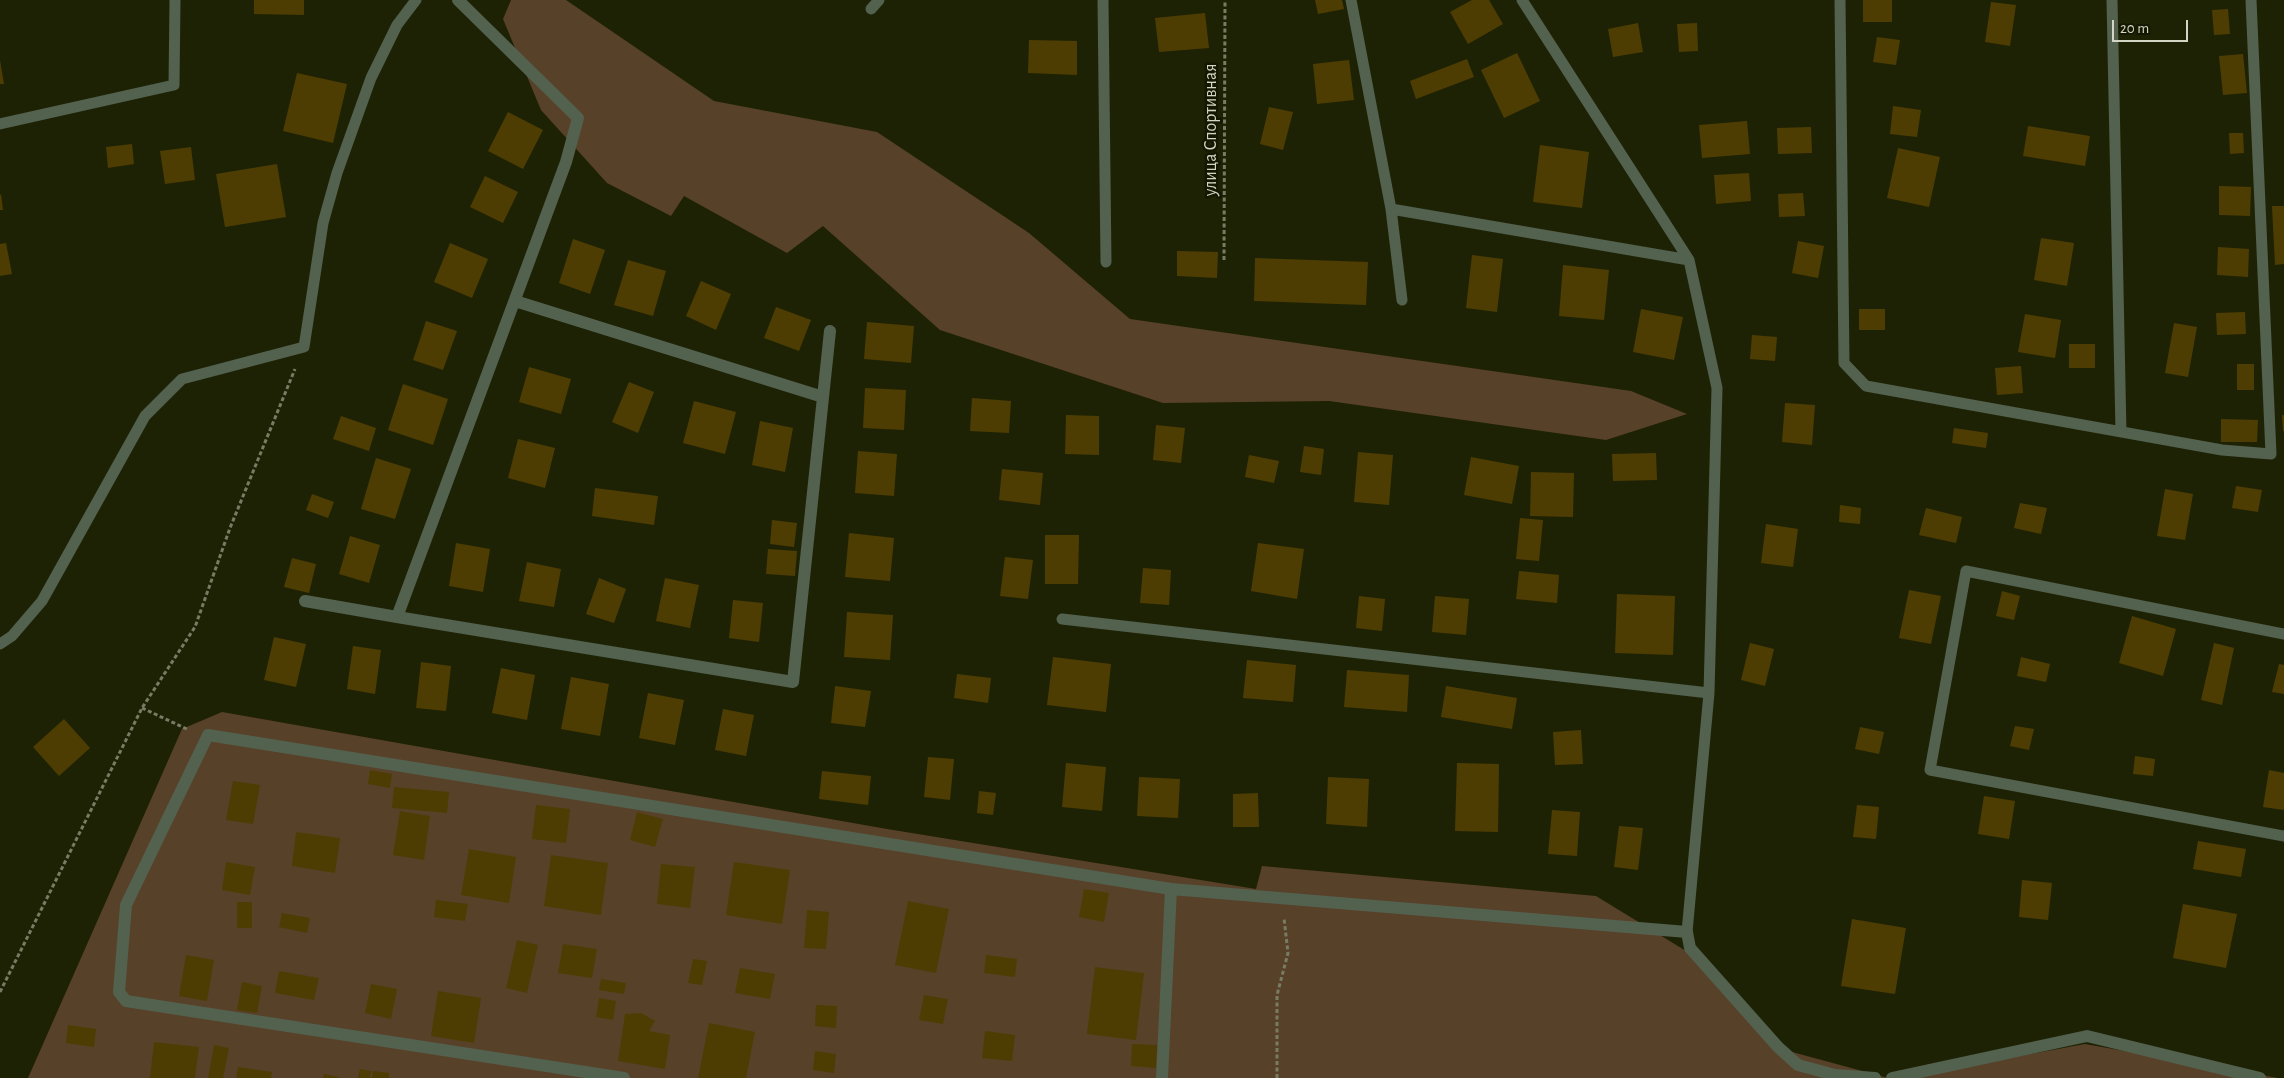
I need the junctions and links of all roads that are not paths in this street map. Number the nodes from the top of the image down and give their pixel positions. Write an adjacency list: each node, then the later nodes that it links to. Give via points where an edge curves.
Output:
1 (175, 0): 10 (lane, via 174,85)
2 (416, 0): 23 (lane, via 397,25 370,78 337,172 323,223 304,347 182,379 145,416 42,602 12,636)
3 (458, 0): 15 (street, via 578,118 566,162)
4 (1103, 0): 13 (lane)
5 (1351, 0): 11 (lane)
6 (1522, 0): 12 (lane)
7 (1840, 0): 18 (lane, via 1844,363 1866,386)
8 (2112, 0): 18 (lane)
9 (2251, 0): 18 (lane, via 2271,454 2222,450)
10 (0, 124)
11 (1391, 209): 12 (lane); 14 (lane)
12 (1690, 260): 24 (lane, via 1717,388)
13 (1106, 262)
14 (1402, 300)
15 (515, 301): 17 (street); 20 (street)
16 (830, 331): 17 (street)
17 (823, 397): 20 (street, via 793,682)
18 (2121, 432)
19 (305, 601): 20 (street)
20 (397, 617)
21 (1062, 619): 24 (lane)
22 (2284, 634): 25 (lane, via 1966,571 1930,770)
23 (0, 644)
24 (1709, 693): 27 (lane)
25 (2284, 836)
26 (1170, 889): 27 (street); 28 (street, via 208,735 126,906 119,992 126,1001); 29 (street)
27 (1687, 932): 30 (street, via 1690,948 1798,1065 1835,1075)
28 (624, 1078)
29 (1162, 1078)
30 (1875, 1078)
31 (1892, 1078): 32 (street, via 2088,1036)
32 (2260, 1078)

